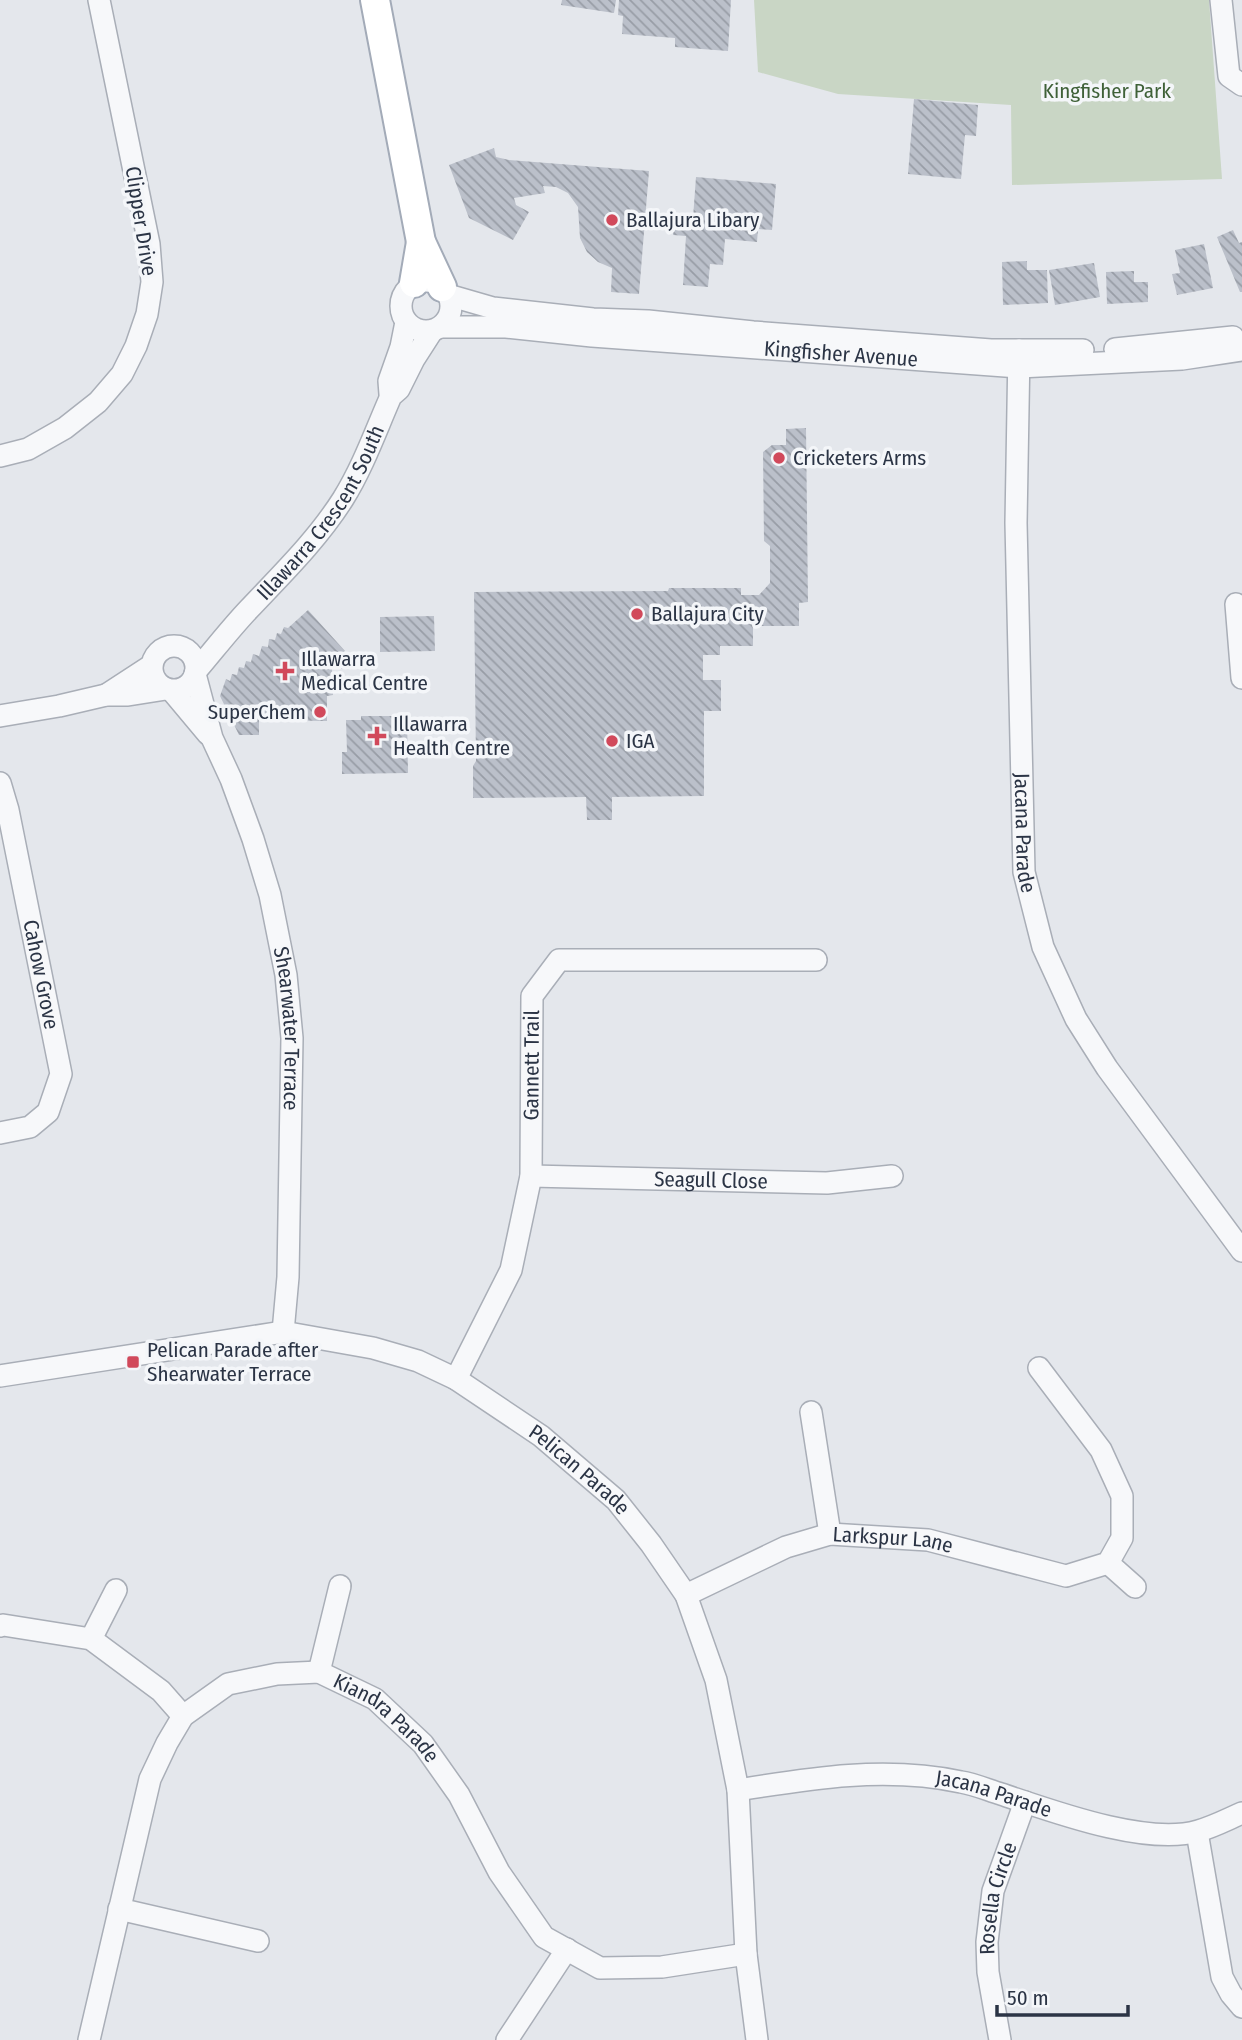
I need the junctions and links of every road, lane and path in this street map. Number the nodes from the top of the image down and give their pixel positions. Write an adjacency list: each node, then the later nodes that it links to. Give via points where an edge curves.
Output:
1 (99, 0): 14 (street, Clipper Drive, via 149,244 152,282 147,314 122,374 98,402 28,449)
2 (375, 0): 5 (main road)
3 (1221, 0): 4 (street, via 1229,76)
4 (1242, 85)
5 (421, 242): 6 (main road); 7 (main road)
6 (414, 284): 7 (street, via 433,282); 8 (street, via 401,301)
7 (445, 291): 9 (street, via 451,309 446,322); 12 (street, Kingfisher Avenue, via 494,308)
8 (406, 322): 9 (street, via 422,331); 13 (street, Illawarra Crescent South, via 388,381)
9 (436, 329): 12 (street, Kingfisher Avenue, via 506,327 752,348); 13 (street, Illawarra Crescent South)
10 (1242, 336): 12 (street, Kingfisher Avenue)
11 (1242, 350): 12 (street, Kingfisher Avenue, via 1182,359)
12 (1019, 358): 30 (street, Jacana Parade, via 1016,523 1024,873 1033,911 1043,947 1076,1019 1107,1069)
13 (391, 396): 16 (street, Illawarra Crescent South, via 343,498 314,539)
14 (0, 456)
15 (1236, 604): 20 (street)
16 (239, 620): 17 (street, Illawarra Crescent South); 19 (street, Illawarra Crescent South)
17 (185, 649): 18 (street, via 161,650); 19 (street, via 194,658)
18 (152, 666): 21 (street, via 158,684); 22 (street)
19 (196, 672): 21 (street, via 191,683); 24 (street, Shearwater Terrace)
20 (1242, 678)
21 (169, 690): 22 (street); 24 (street, Shearwater Terrace)
22 (106, 695): 23 (street)
23 (0, 716)
24 (212, 738): 31 (street, Shearwater Terrace, via 253,839 286,975 292,1038)
25 (0, 783): 27 (street, Cahow Grove, via 61,1074 48,1111 30,1127)
26 (816, 960): 29 (street, Gannett Trail, via 559,960 532,996)
27 (0, 1133)
28 (892, 1175): 29 (street, Seagull Close, via 827,1183)
29 (531, 1176): 34 (street, Gannett Trail, via 511,1270)
30 (1242, 1251)
31 (283, 1332): 33 (street, Pelican Parade); 34 (street, Pelican Parade, via 373,1348 418,1361)
32 (1039, 1368): 37 (street, via 1101,1450 1122,1496 1122,1538)
33 (0, 1376)
34 (456, 1379): 41 (street, Pelican Parade, via 541,1436 616,1500)
35 (811, 1412): 36 (street)
36 (830, 1534): 37 (street, Larkspur Lane, via 928,1540 1066,1576); 41 (street, Larkspur Lane, via 786,1547)
37 (1108, 1563): 39 (street)
38 (340, 1586): 44 (street)
39 (1135, 1587)
40 (116, 1590): 43 (street)
41 (686, 1595): 46 (street, Pelican Parade, via 716,1679)
42 (0, 1626): 43 (street)
43 (91, 1639): 45 (street, via 161,1691)
44 (319, 1672): 45 (street, Kiandra Parade, via 277,1674 228,1684); 52 (street, Kiandra Parade, via 375,1699 423,1744 458,1795 499,1872 544,1937)
45 (183, 1716): 50 (street, Kiandra Parade, via 149,1779)
46 (738, 1790): 47 (street, Jacana Parade, via 819,1777 923,1776 962,1782); 53 (street, Pelican Parade)
47 (1025, 1802): 49 (street, Jacana Parade, via 1145,1834); 58 (street, Rosella Circle, via 993,1891 987,1942)
48 (1242, 1813): 49 (street, Jacana Parade)
49 (1197, 1832): 54 (street, via 1222,1977)
50 (118, 1909): 51 (street); 55 (street, Kiandra Parade)
51 (258, 1941)
52 (567, 1949): 53 (street, Kiandra Parade, via 600,1968 662,1967); 56 (street)
53 (746, 1954): 57 (street, Pelican Parade)
54 (1242, 2007)
55 (89, 2040)
56 (507, 2040)
57 (757, 2040)
58 (1000, 2040)

